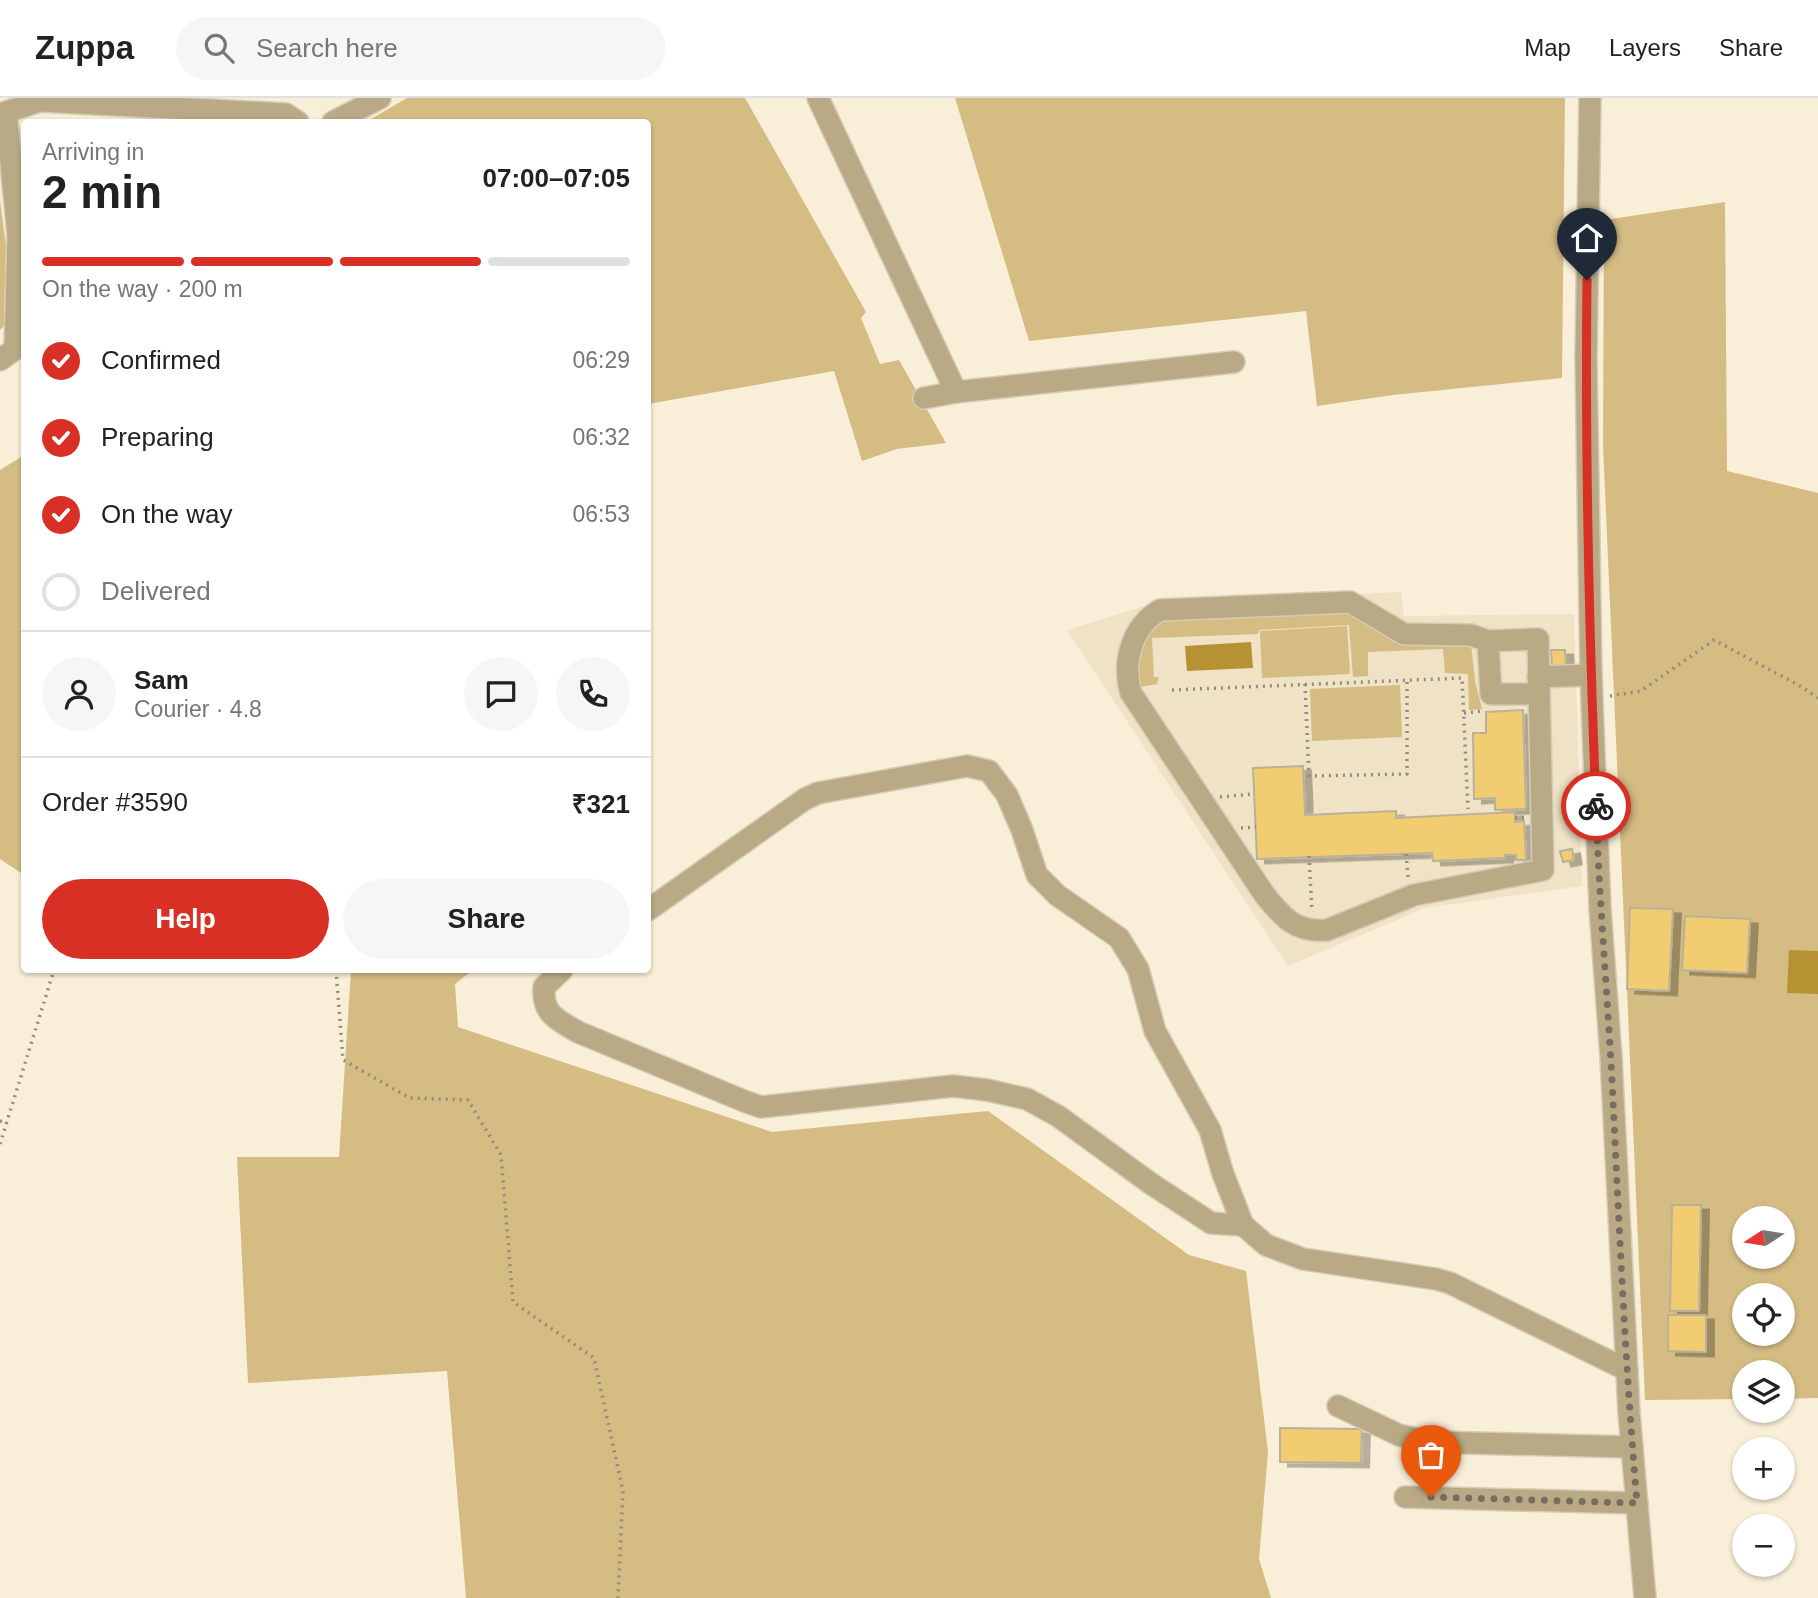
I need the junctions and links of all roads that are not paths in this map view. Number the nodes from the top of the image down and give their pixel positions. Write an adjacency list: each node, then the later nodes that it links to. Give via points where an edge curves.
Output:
1 (380, 98): 5 (street)
2 (818, 98): 8 (street)
3 (1590, 98): 11 (street, via 1586,358)
4 (294, 119): 6 (street, via 286,114 40,101 6,112 18,235 15,349)
5 (339, 119)
6 (0, 360)
7 (1234, 362): 8 (street)
8 (956, 392): 9 (street)
9 (924, 398)
10 (1488, 640): 12 (street, via 1538,639); 12 (street, via 1491,694); 12 (street, via 1471,635 1404,634 1350,602 1167,608 1151,615 1132,644 1126,677 1131,693 1264,894 1281,915 1299,928 1313,931 1327,930 1414,895 1543,870)
11 (1591, 675): 12 (street); 16 (street)
12 (1537, 685)
13 (651, 907): 15 (street, via 818,793 967,766 989,771 1007,795 1037,875 1057,895 1119,938 1138,969 1155,1031 1210,1130)
14 (559, 973): 15 (street, via 544,986 543,998 552,1018 744,1101 761,1107 953,1086 1027,1099 1211,1223)
15 (1243, 1225): 16 (street, via 1266,1245 1303,1259 1450,1283)
16 (1627, 1370): 18 (street)
17 (1338, 1406): 18 (street, via 1399,1435 1430,1442)
18 (1632, 1447): 20 (street)
19 (1405, 1497): 20 (street)
20 (1637, 1503): 21 (street)
21 (1645, 1598)

